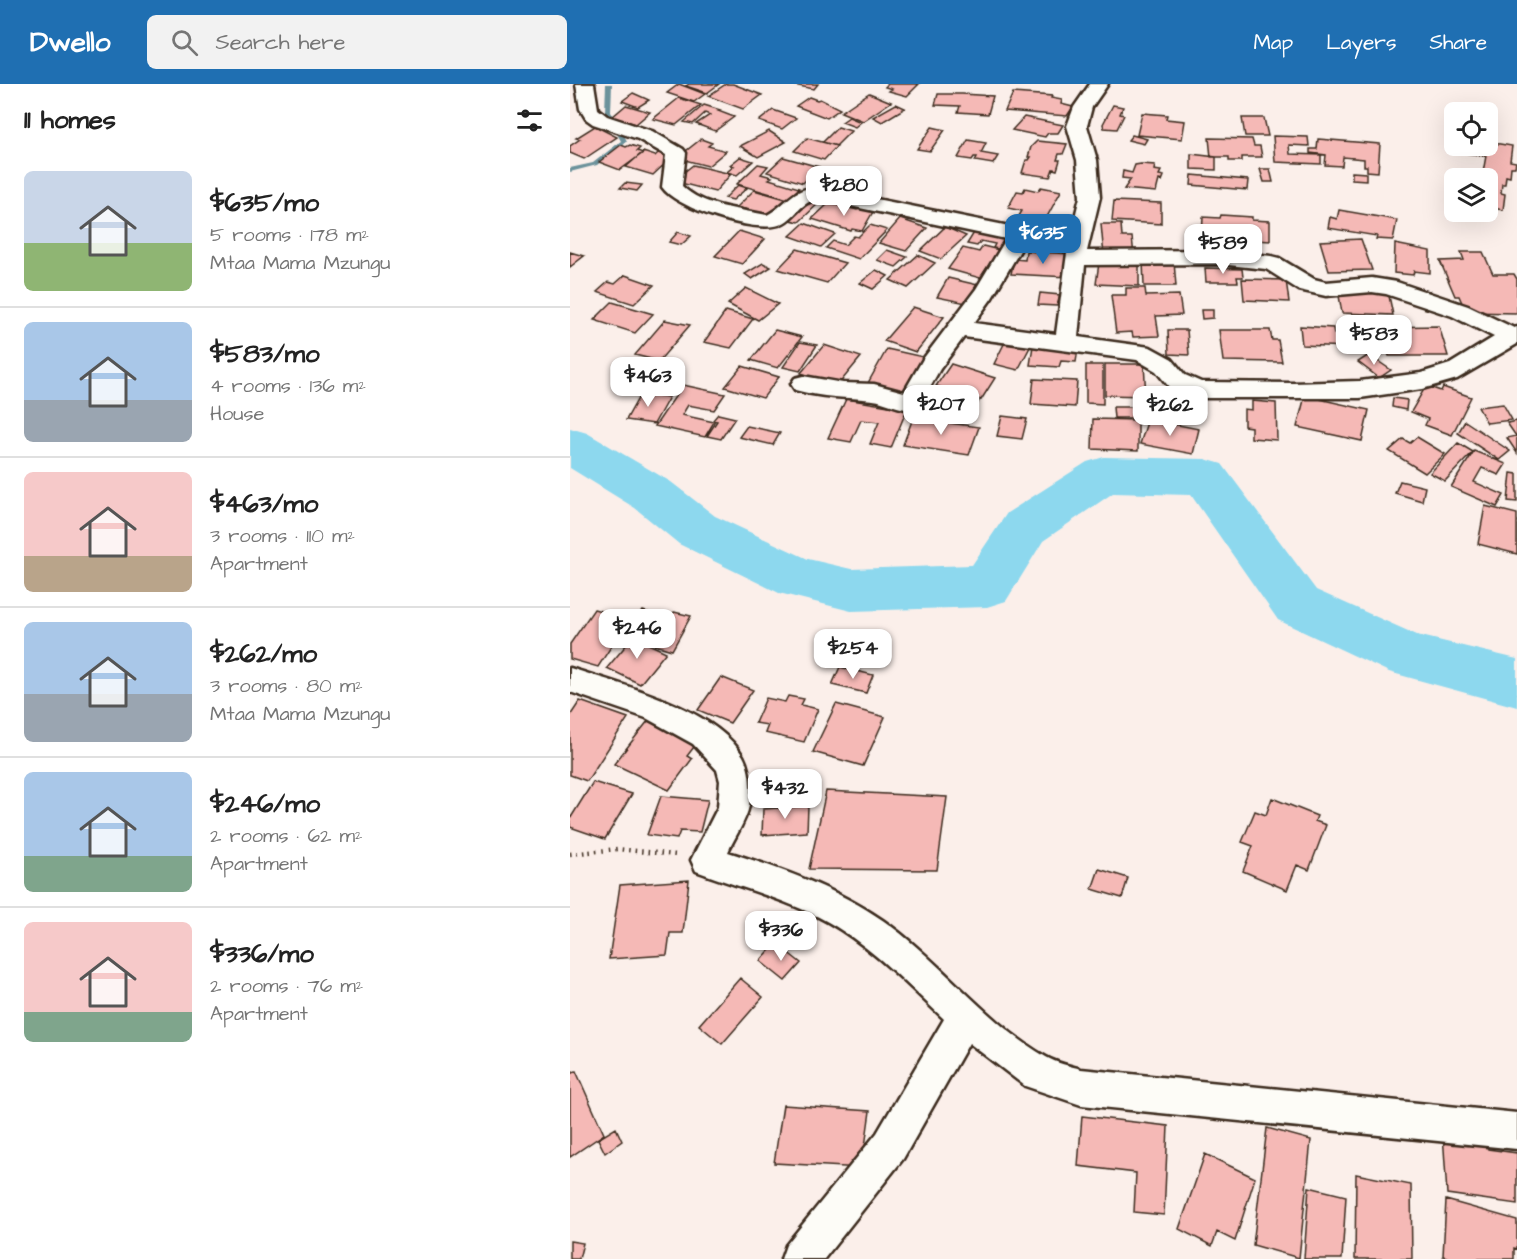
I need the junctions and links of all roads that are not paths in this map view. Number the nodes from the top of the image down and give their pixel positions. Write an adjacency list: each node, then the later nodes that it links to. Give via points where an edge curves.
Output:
1 (585, 84): 3 (street, via 593,115 645,135 676,153 672,188 694,203 767,221 783,215 802,195 810,193)
2 (1099, 84): 4 (street, via 1083,107 1077,126 1090,197)
3 (1019, 235): 4 (street); 5 (street)
4 (1077, 249): 6 (street, via 1270,263 1307,285 1326,289 1389,287 1460,311); 7 (street)
5 (960, 330): 7 (street); 8 (street, via 932,365 910,402 873,392)
6 (1515, 336): 7 (street, via 1449,373 1362,389 1199,390 1177,381 1164,365 1142,353)
7 (1066, 343)
8 (803, 384)
9 (571, 683): 10 (street, via 656,709 703,735 731,764 735,781 733,808 707,860 775,882 840,912 888,944)
10 (966, 1015): 11 (street, via 1038,1072 1081,1088); 12 (street, via 890,1146)
11 (1517, 1131)
12 (800, 1259)

